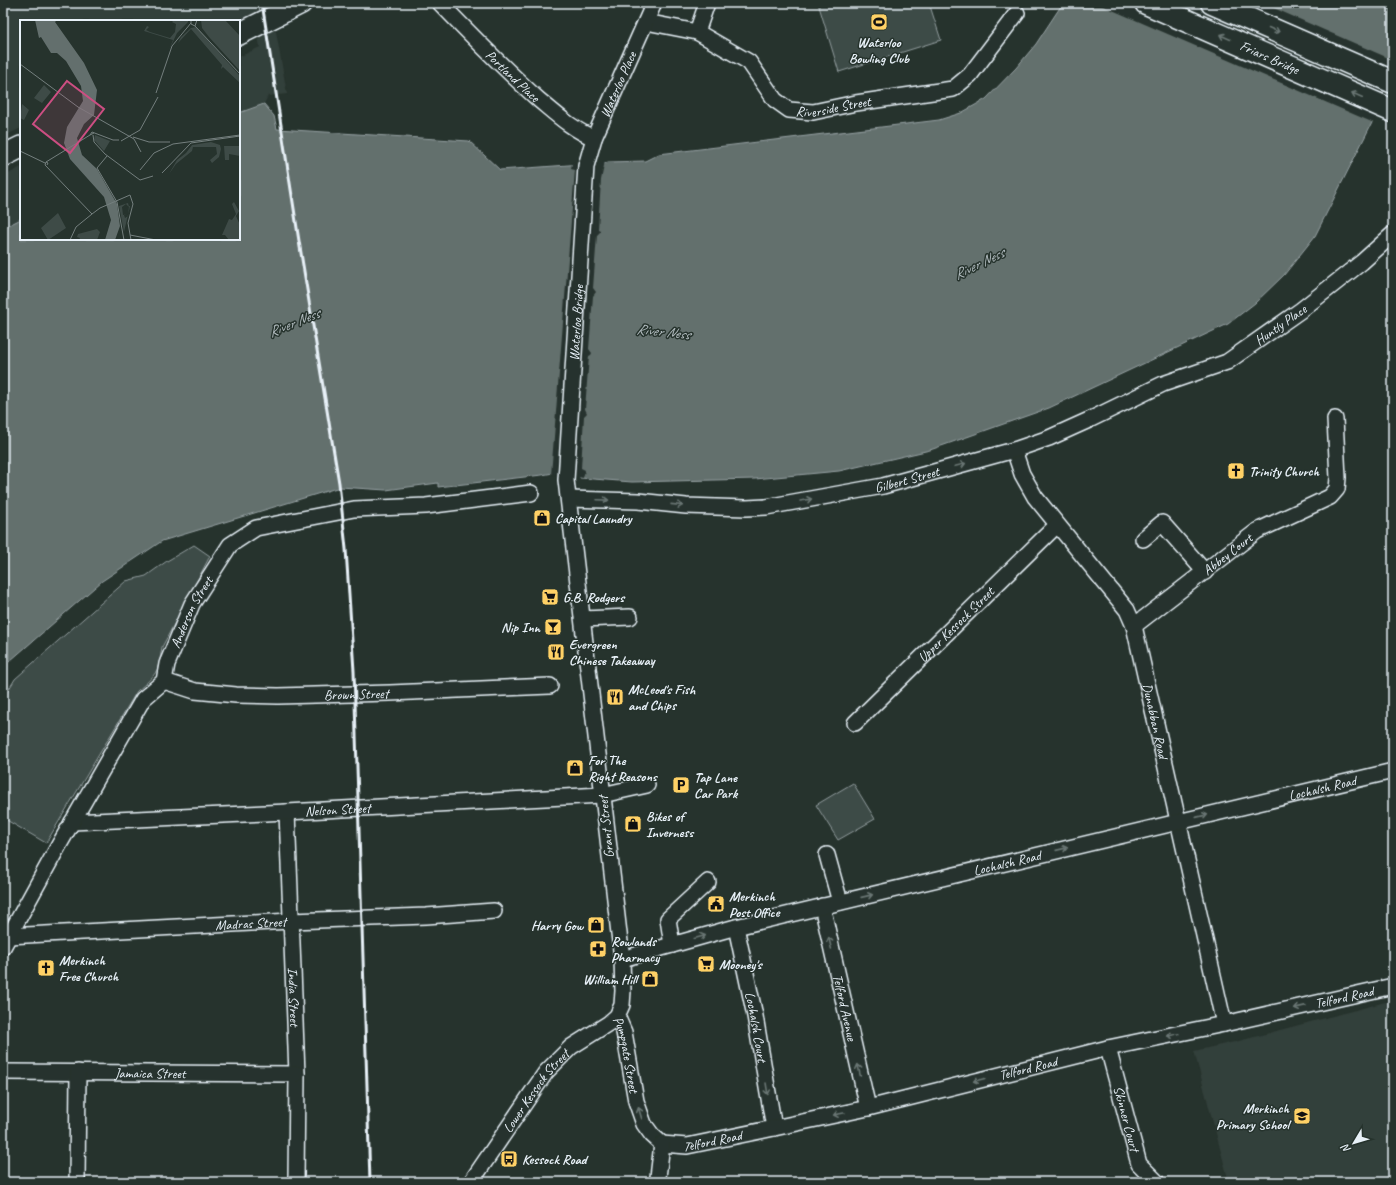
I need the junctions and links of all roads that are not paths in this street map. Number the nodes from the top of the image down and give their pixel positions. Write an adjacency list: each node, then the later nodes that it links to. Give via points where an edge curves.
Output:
1 (301, 3): 10 (street)
2 (440, 3): 13 (street, Portland Place, via 509,74 582,134)
3 (654, 3): 8 (street, Waterloo Place)
4 (707, 3): 9 (street)
5 (1146, 3): 12 (highway, Friars Bridge, one-way to 5)
6 (1212, 3): 11 (highway, Friars Bridge, one-way to 11)
7 (1017, 13): 9 (street, Riverside Street, via 970,75 953,89 813,112 789,110 775,100 749,62)
8 (646, 22): 9 (street, Riverside Street); 13 (street, Waterloo Place)
9 (697, 32)
10 (240, 34)
11 (1393, 82)
12 (1393, 111)
13 (594, 138): 16 (street, Waterloo Place)
14 (20, 148): 15 (street)
15 (3, 156)
16 (586, 166): 21 (street, Waterloo Bridge)
17 (1393, 234): 18 (street, Huntly Place, via 1301,310)
18 (1226, 362): 20 (street, Gilbert Street, via 1163,384 1069,429)
19 (1335, 418): 26 (street, Abbey Court, via 1337,489 1330,497 1257,531)
20 (1014, 450): 23 (street, Gilbert Street, one-way to 20, via 638,501 686,506 766,507 883,486); 24 (street, Dunabban Road, via 1022,474 1035,497)
21 (566, 480): 23 (street, Grant Street)
22 (531, 493): 30 (street, Anderson Street, via 426,506 354,509 256,528 230,545 192,604 167,664)
23 (569, 499): 28 (street, Grant Street)
24 (1057, 524): 29 (street, Dunabban Road, via 1127,610); 32 (street, Upper Kessock Street)
25 (1142, 539): 26 (street, via 1162,523)
26 (1205, 572): 29 (street, Abbey Court)
27 (630, 617): 28 (street)
28 (582, 619): 35 (street, Grant Street)
29 (1134, 626): 37 (street, Dunabban Road)
30 (164, 681): 31 (street, Brown Street, via 195,691 257,696); 38 (street, via 143,699)
31 (550, 686)
32 (855, 723)
33 (1393, 771): 37 (street, Lochalsh Road, one-way to 33)
34 (647, 786): 35 (street, Nelson Street)
35 (602, 795): 36 (street, Nelson Street); 48 (street, Grant Street)
36 (287, 812): 38 (street, Nelson Street); 44 (street, India Street)
37 (1178, 821): 41 (street, Lochalsh Road, one-way to 37); 51 (street, Dunabban Road)
38 (72, 822): 46 (street)
39 (827, 855): 41 (street)
40 (708, 882): 47 (street, via 668,919)
41 (840, 902): 42 (street, Lochalsh Road)
42 (822, 906): 45 (street, Lochalsh Road); 56 (street, Telford Avenue, one-way to 42)
43 (494, 911): 44 (street, Madras Street)
44 (291, 921): 46 (street, Madras Street); 55 (street, India Street)
45 (736, 927): 47 (street, Lochalsh Road, one-way to 45); 57 (street, Lochalsh Court, one-way to 57, via 756,1016)
46 (6, 941)
47 (672, 944): 48 (street, Lochalsh Road)
48 (622, 959): 50 (street, Pumpgate Street, via 622,1005)
49 (1393, 986): 51 (street, Telford Road, one-way to 51)
50 (617, 1016): 58 (street, Pumpgate Street, one-way to 50, via 644,1124 636,1100 624,1032); 61 (street, Lower Kessock Street, via 571,1047 546,1072)
51 (1224, 1024): 52 (street, Telford Road, one-way to 52)
52 (1108, 1048): 56 (street, Telford Road, one-way to 56); 63 (street, Skinner Court, via 1139,1164)
53 (3, 1072): 54 (street, Jamaica Street)
54 (78, 1072): 55 (street, Jamaica Street); 59 (street)
55 (297, 1074): 60 (street, India Street)
56 (868, 1108): 57 (street, Telford Road, one-way to 57)
57 (774, 1128): 58 (street, Telford Road, via 687,1146)
58 (662, 1144): 62 (street)
59 (77, 1182)
60 (296, 1182)
61 (472, 1182)
62 (658, 1182)
63 (1157, 1182)

